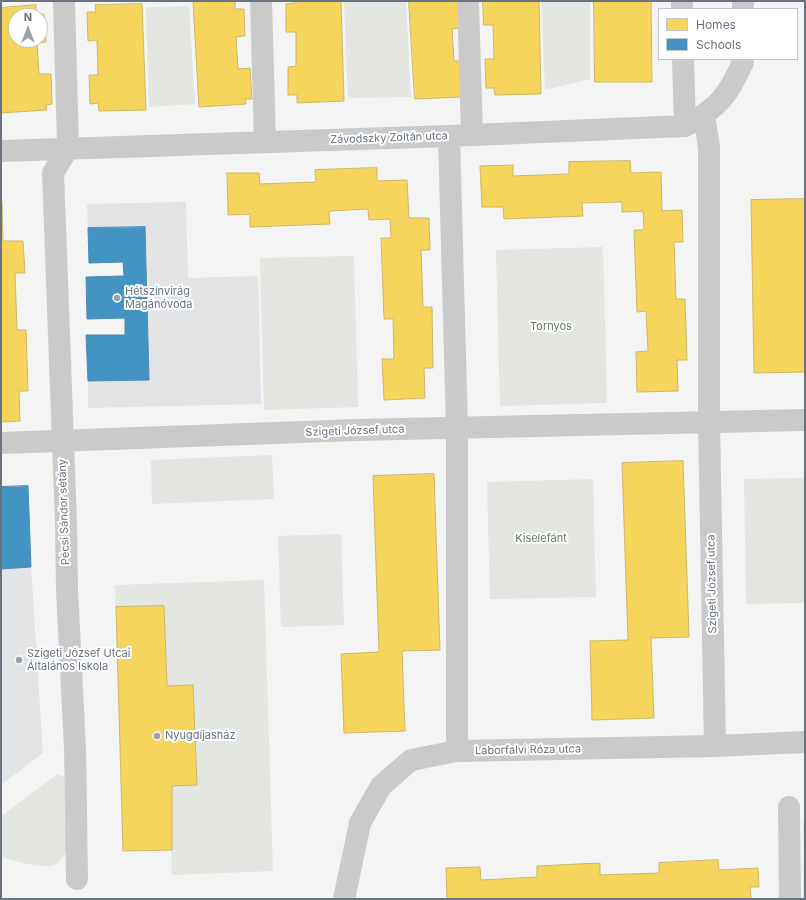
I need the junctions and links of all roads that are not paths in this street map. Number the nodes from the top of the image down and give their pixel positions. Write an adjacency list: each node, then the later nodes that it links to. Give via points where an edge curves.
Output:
1 (64, 1): 11 (street)
2 (261, 1): 10 (street)
3 (468, 1): 8 (street)
4 (683, 60): 7 (street)
5 (743, 60): 6 (street, Závodszky Zoltán utca, via 733,84)
6 (704, 116): 7 (street, Závodszky Zoltán utca); 14 (street, via 709,147)
7 (685, 126): 8 (street, Závodszky Zoltán utca)
8 (472, 135): 9 (street, Závodszky Zoltán utca)
9 (450, 136): 10 (street, Závodszky Zoltán utca); 15 (street)
10 (265, 142): 11 (street, Závodszky Zoltán utca)
11 (68, 148): 12 (street, Závodszky Zoltán utca); 16 (street, Pécsi Sándor sétány, via 53,173)
12 (1, 151)
13 (805, 420): 14 (street, Szigeti József utca)
14 (709, 422): 15 (street, Szigeti József utca); 19 (street, Szigeti József utca)
15 (457, 428): 16 (street, Szigeti József utca); 20 (street)
16 (62, 440): 17 (street, Szigeti József utca); 22 (street, Pécsi Sándor sétány, via 75,749)
17 (1, 443)
18 (805, 742): 19 (street, Laborfalvi Róza utca)
19 (715, 746): 20 (street, Laborfalvi Róza utca)
20 (457, 751): 23 (street, Laborfalvi Róza utca, via 411,760 381,786 360,823)
21 (789, 807): 24 (street)
22 (77, 879)
23 (344, 899)
24 (790, 899)

